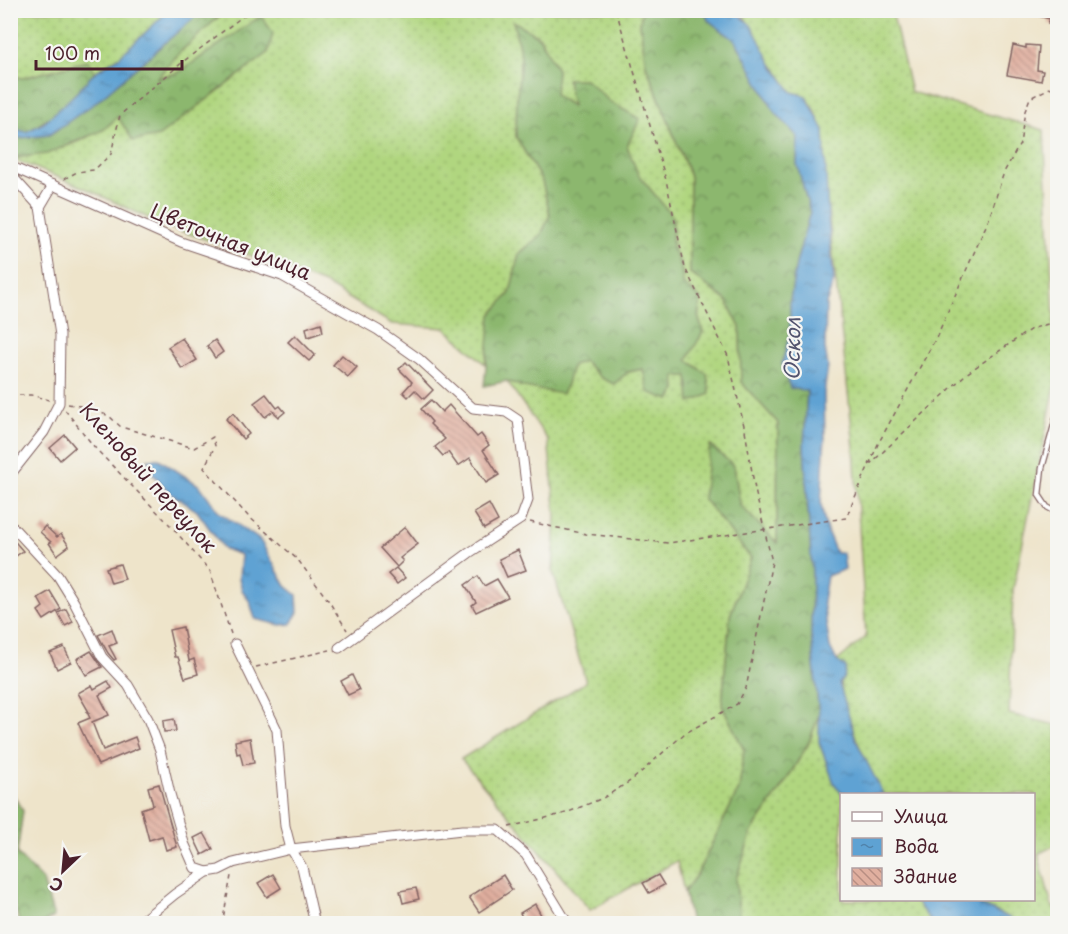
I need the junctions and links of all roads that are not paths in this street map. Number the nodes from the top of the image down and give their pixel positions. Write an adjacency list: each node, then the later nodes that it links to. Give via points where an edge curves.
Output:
1 (10, 166): 3 (street, Цветочная улица)
2 (10, 174): 4 (street)
3 (53, 185): 4 (street); 10 (street, Цветочная улица, via 181,242 282,276 378,330 419,359 473,408 506,412 518,420 528,500 521,519)
4 (40, 207): 6 (street, via 60,335 58,403 44,432)
5 (1058, 411): 7 (lane, via 1042,468 1039,495 1047,507)
6 (10, 475)
7 (1058, 513)
8 (10, 524): 12 (street, via 58,576 102,657 128,685 148,719 184,843 195,868)
9 (235, 644): 11 (street, via 277,730 285,826)
10 (339, 648)
11 (291, 849): 12 (street); 14 (street, via 302,867); 15 (street, via 462,830 498,830 526,855)
12 (207, 872): 13 (street)
13 (134, 924)
14 (315, 924)
15 (568, 924)

